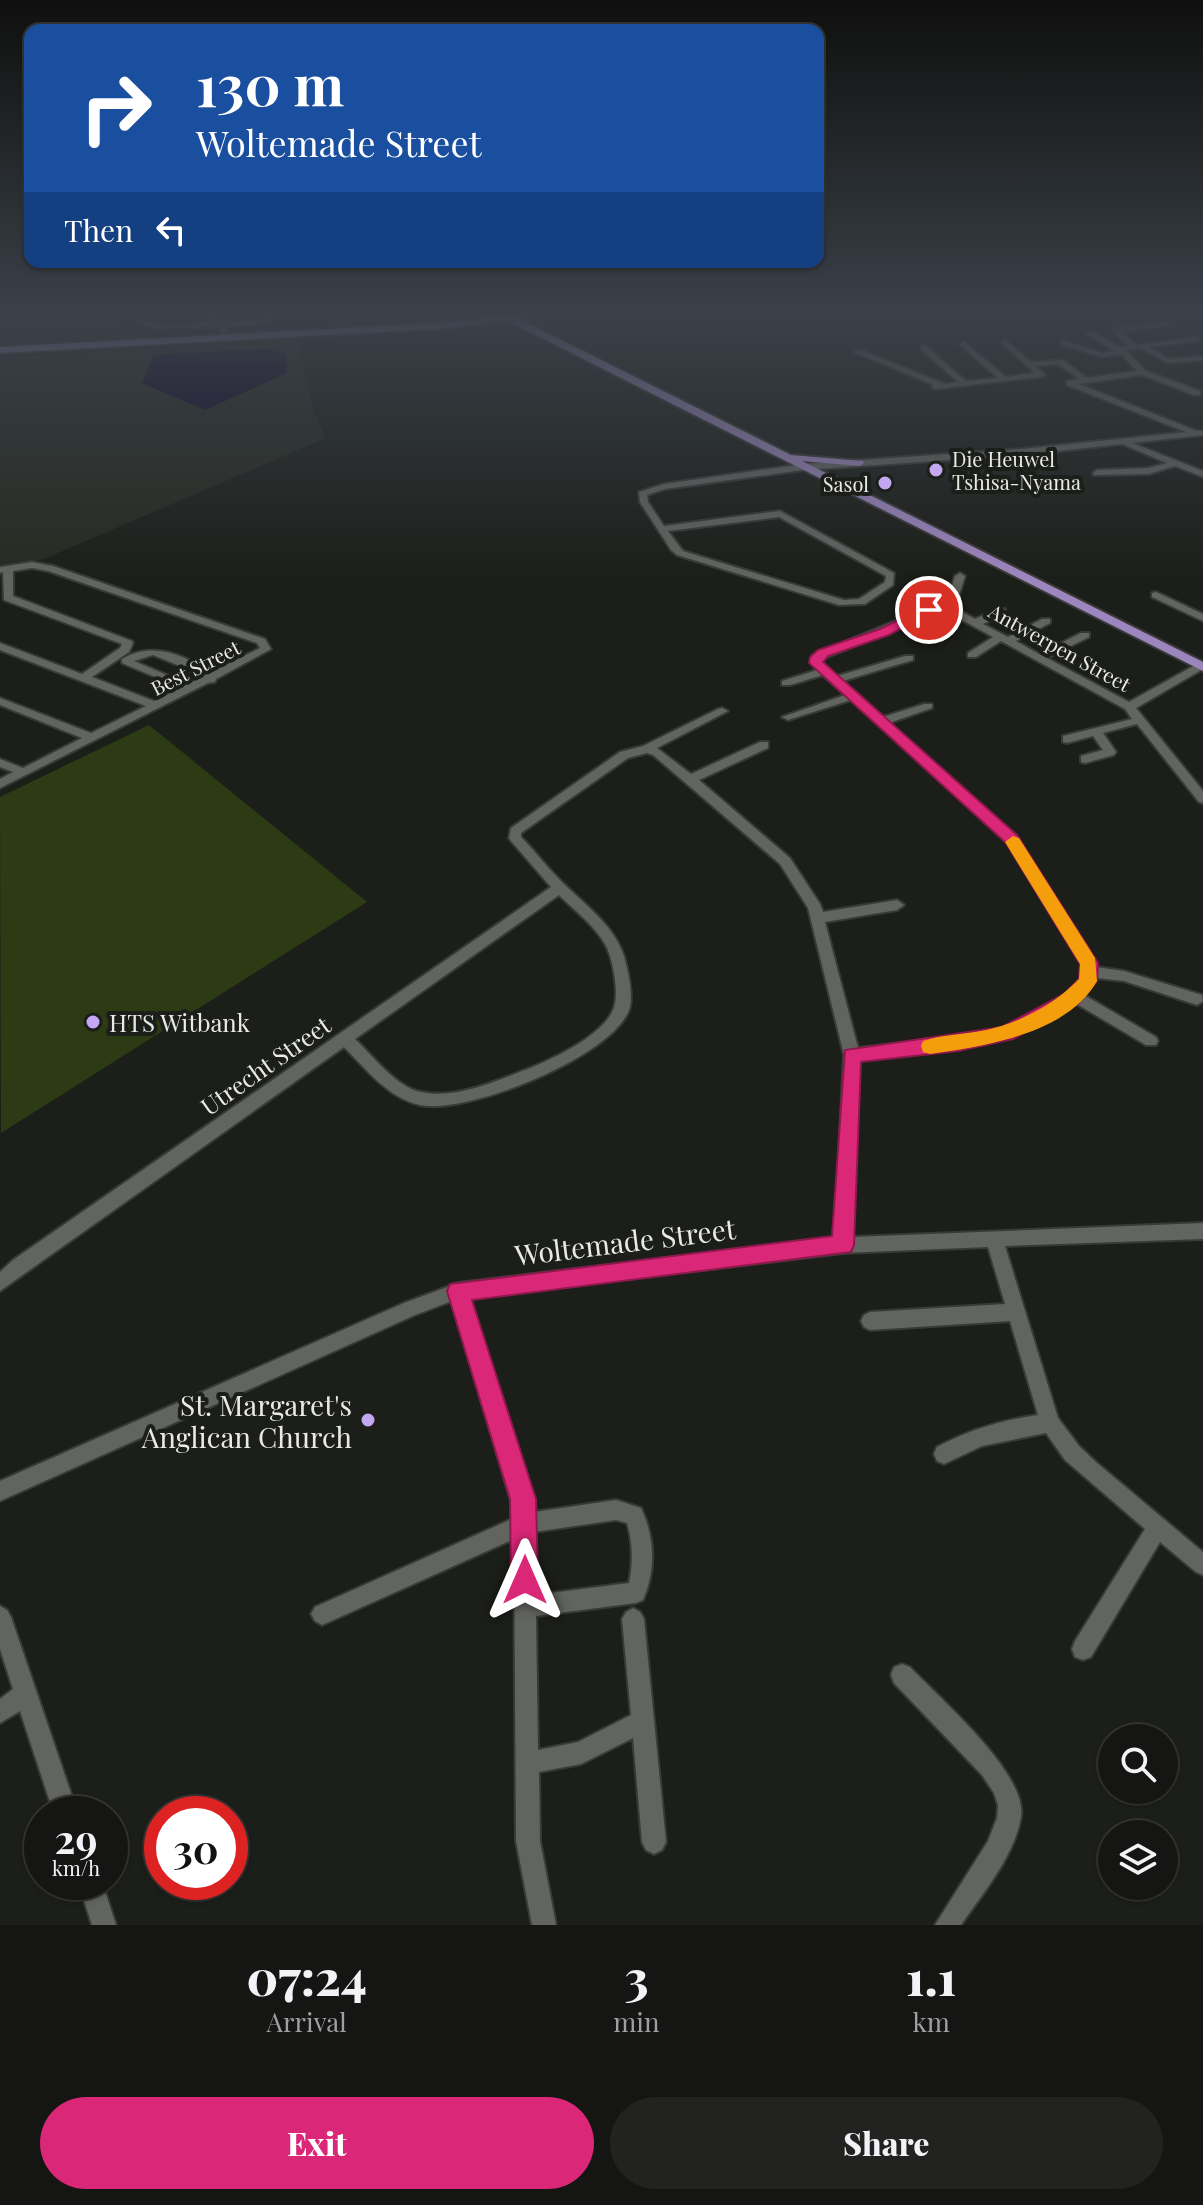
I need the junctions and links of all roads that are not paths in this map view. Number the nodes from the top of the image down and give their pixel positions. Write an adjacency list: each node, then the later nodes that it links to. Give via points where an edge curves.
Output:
1 (677, 400): 5 (main road)
2 (1114, 400): 3 (street)
3 (1200, 433): 4 (street)
4 (1121, 441): 6 (street); 7 (street)
5 (774, 449): 6 (main road, via 811,460); 9 (main road)
6 (859, 463): 8 (street)
7 (1176, 463): 11 (street); 12 (street, via 1149,471)
8 (842, 464): 9 (street); 14 (main road, via 832,473)
9 (807, 466): 14 (main road); 15 (street, via 642,494); 16 (main road)
10 (1203, 467): 11 (street)
11 (1190, 469): 13 (street)
12 (1097, 473)
13 (1203, 474)
14 (836, 479): 16 (main road)
15 (663, 529): 15 (street, via 775,513 882,568 893,579 861,602 843,603 688,556 674,548)
16 (944, 536): 31 (main road)
17 (4, 569): 34 (street, via 8,598 128,643); 35 (street, Best Street, via 50,568 265,645 263,653)
18 (960, 576): 20 (street)
19 (1156, 595): 22 (street)
20 (950, 609): 24 (street, Antwerpen Street); 33 (street, via 933,609 819,655 816,663)
21 (1001, 611): 24 (street)
22 (1203, 618)
23 (1046, 621): 26 (street)
24 (978, 622): 26 (street, Antwerpen Street)
25 (1085, 635): 29 (street)
26 (1006, 638): 28 (street); 29 (street, Antwerpen Street)
27 (0, 646): 34 (street)
28 (972, 655)
29 (1041, 657): 41 (street, Antwerpen Street)
30 (909, 658): 33 (street)
31 (1202, 666): 41 (street)
32 (200, 671): 32 (street, via 151,651 126,661 174,682); 35 (street)
33 (830, 676): 36 (street); 37 (street)
34 (83, 678): 39 (street)
35 (211, 680): 39 (street, Best Street)
36 (786, 683)
37 (853, 696): 43 (street); 45 (street)
38 (0, 701): 47 (street)
39 (157, 706): 47 (street, Best Street)
40 (928, 706): 45 (street)
41 (1129, 707): 44 (street)
42 (722, 711): 50 (street)
43 (788, 717)
44 (1141, 720): 46 (street); 56 (street)
45 (882, 721): 60 (street, via 1011,839)
46 (1096, 732): 48 (street); 51 (street, via 1110,752)
47 (92, 738): 53 (street, Best Street)
48 (1067, 739)
49 (764, 745): 54 (street)
50 (647, 749): 54 (street); 57 (street, via 624,755 516,828 515,838)
51 (1085, 759)
52 (0, 763): 53 (street)
53 (23, 772): 55 (street, Best Street)
54 (691, 779): 59 (street, via 785,861 806,888)
55 (0, 784)
56 (1203, 799)
57 (559, 888): 63 (street, Utrecht Street); 63 (street, via 609,935 619,955 623,992 615,1021 571,1055 523,1079 436,1100 405,1093)
58 (897, 905): 59 (street)
59 (819, 918): 65 (street)
60 (1091, 972): 61 (street); 62 (street, via 1124,976)
61 (1074, 996): 64 (street); 65 (street, via 1006,1033)
62 (1197, 999)
63 (345, 1039): 69 (street, Utrecht Street)
64 (1151, 1041)
65 (852, 1055): 68 (street)
66 (1203, 1231): 67 (street, Woltemade Street)
67 (994, 1239): 68 (street, Woltemade Street); 71 (street)
68 (843, 1245): 70 (street, Woltemade Street)
69 (0, 1283)
70 (458, 1291): 75 (street, Woltemade Street); 76 (street, via 520,1488)
71 (1016, 1312): 72 (street); 73 (street)
72 (870, 1321)
73 (1050, 1423): 74 (street, via 995,1430); 77 (street, via 1072,1453)
74 (944, 1454)
75 (0, 1491)
76 (524, 1524): 79 (street); 79 (street, via 630,1512 639,1524 640,1578 636,1593 630,1595); 80 (street)
77 (1158, 1527): 78 (street); 83 (street)
78 (1203, 1565)
79 (525, 1607): 88 (street)
80 (322, 1614)
81 (0, 1617): 85 (street)
82 (633, 1619): 87 (street)
83 (1083, 1649)
84 (902, 1675): 94 (street, via 990,1767 1010,1805 1001,1839)
85 (25, 1694): 86 (street); 89 (street)
86 (0, 1712)
87 (642, 1721): 88 (street, via 581,1753); 90 (street)
88 (527, 1763): 93 (street, via 528,1841)
89 (60, 1796)
90 (654, 1842)
91 (96, 1900): 92 (street)
92 (104, 1925)
93 (544, 1925)
94 (947, 1925)

